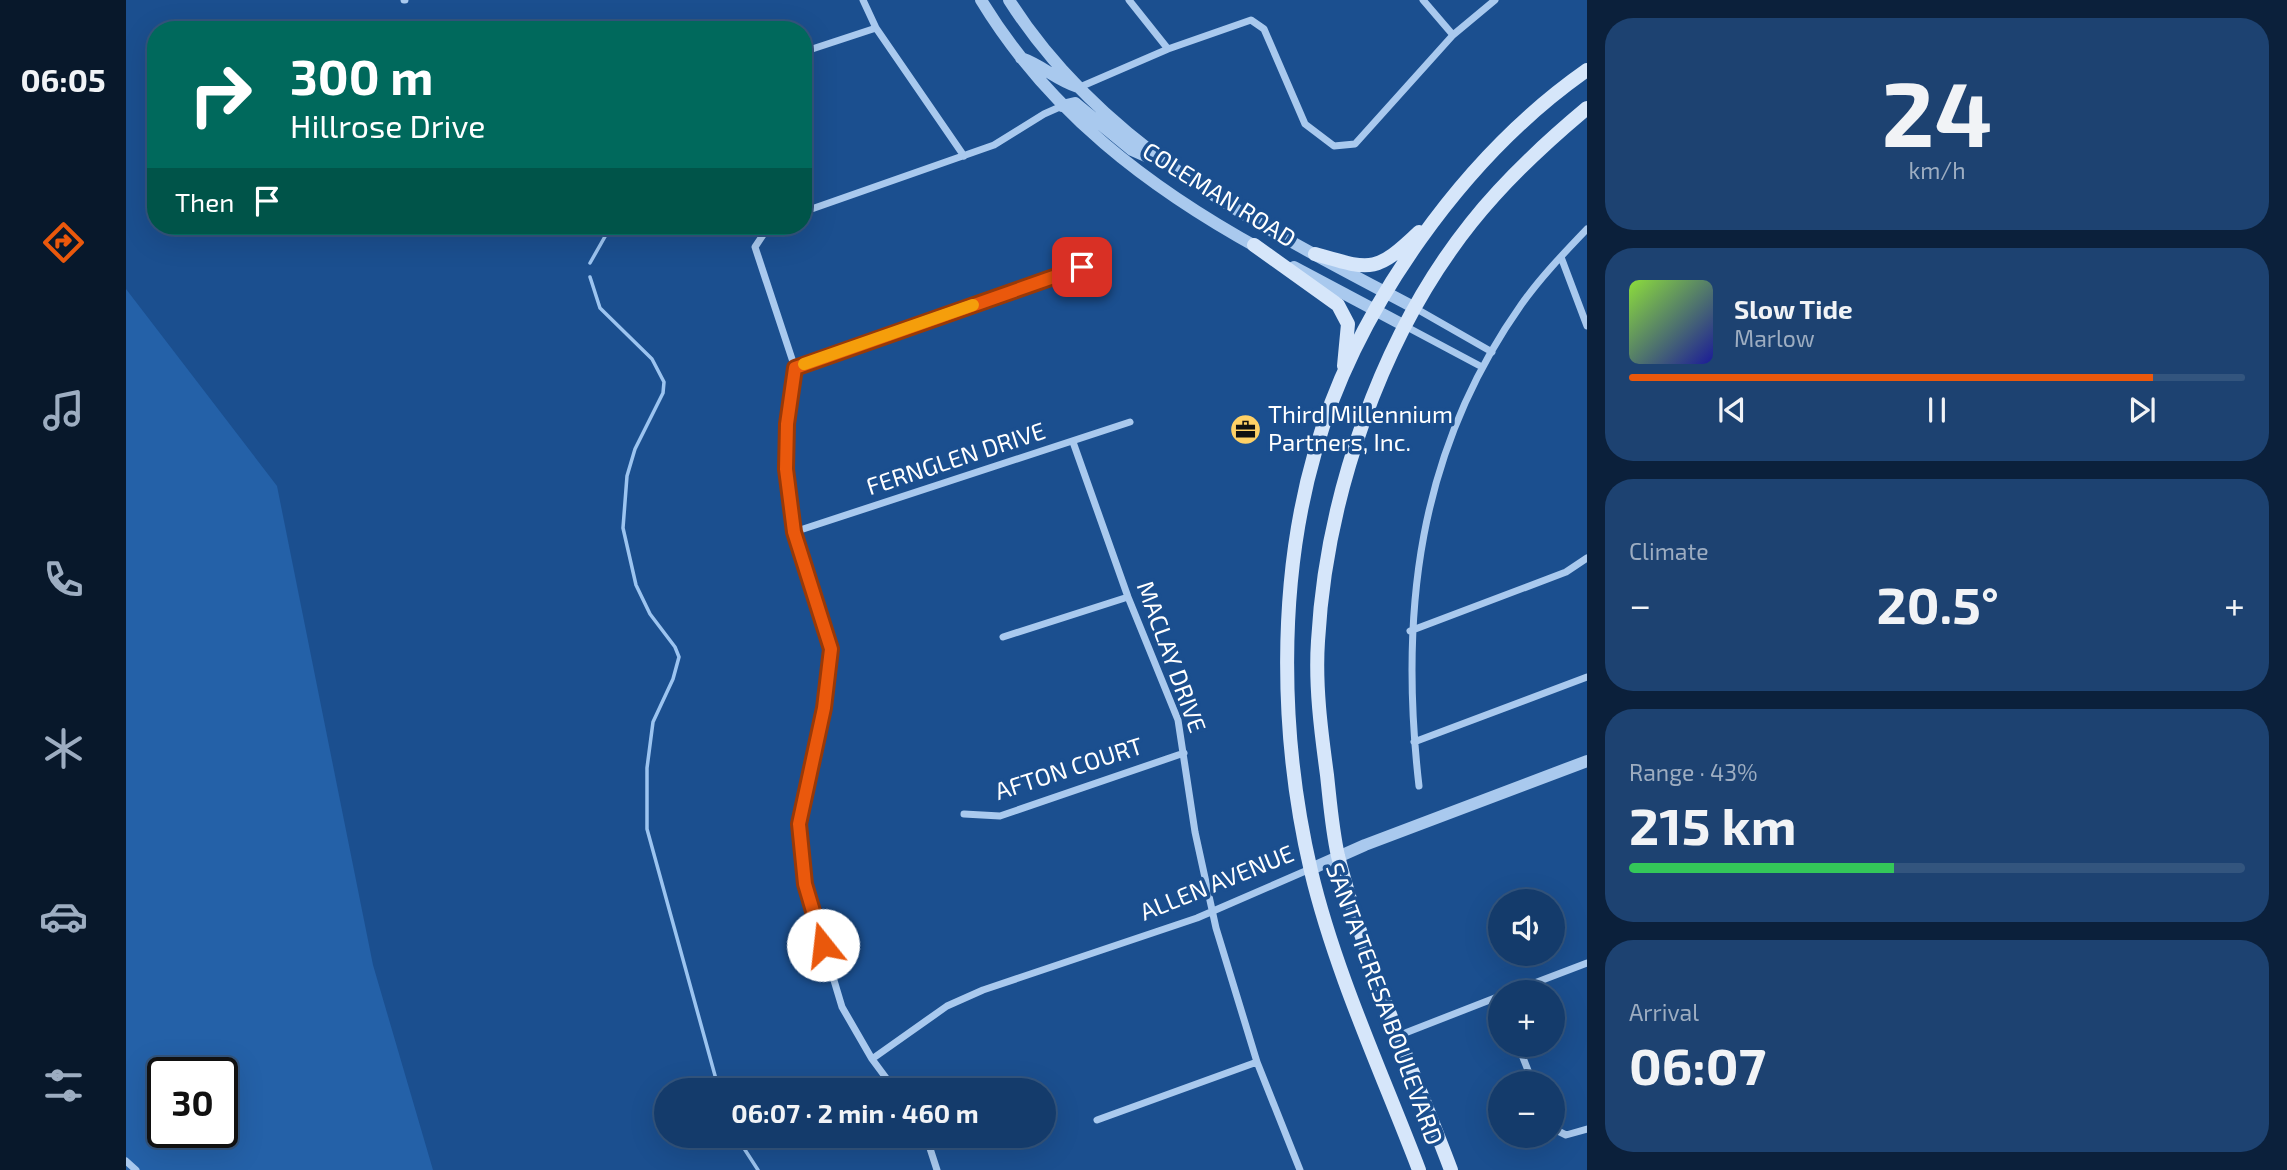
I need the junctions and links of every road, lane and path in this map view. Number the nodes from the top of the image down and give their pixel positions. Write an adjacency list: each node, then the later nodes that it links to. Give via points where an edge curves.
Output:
1 (863, 0): 7 (street)
2 (981, 0): 11 (street, COLEMAN ROAD)
3 (1009, 0): 13 (street, COLEMAN ROAD)
4 (1129, 0): 10 (street)
5 (1423, 0): 8 (street)
6 (1495, 0): 8 (street)
7 (876, 27): 9 (street); 16 (street)
8 (1453, 35): 10 (street, via 1354,144 1334,146 1305,124 1264,29 1251,20)
9 (812, 49)
10 (1168, 49): 13 (street)
11 (1021, 58): 13 (street); 14 (street, COLEMAN ROAD)
12 (1587, 70): 19 (main road, SANTA TERESA BOULEVARD, via 1510,134)
13 (1079, 88): 17 (street, COLEMAN ROAD)
14 (1062, 106): 16 (street, via 994,145); 17 (street, via 1075,103 1132,150); 22 (street, COLEMAN ROAD, via 1157,187)
15 (1587, 108): 27 (main road, SANTA TERESA BOULEVARD, via 1533,154 1470,223)
16 (964, 156): 18 (street)
17 (1170, 169): 23 (street, COLEMAN ROAD)
18 (812, 209)
19 (1443, 210): 23 (main road, via 1376,266); 26 (main road, SANTA TERESA BOULEVARD)
20 (1587, 229): 24 (street)
21 (763, 235): 32 (street, via 755,247)
22 (1254, 245): 28 (street, COLEMAN ROAD); 34 (main road, via 1325,293 1344,314 1348,336)
23 (1315, 254): 26 (street, COLEMAN ROAD)
24 (1561, 257): 30 (street); 31 (street, via 1521,304)
25 (1082, 267): 32 (street)
26 (1385, 293): 27 (street, COLEMAN ROAD); 28 (main road, SANTA TERESA BOULEVARD)
27 (1415, 308): 29 (main road, SANTA TERESA BOULEVARD); 31 (street, COLEMAN ROAD)
28 (1374, 311): 29 (street, COLEMAN ROAD); 34 (main road, SANTA TERESA BOULEVARD)
29 (1405, 326): 33 (street, COLEMAN ROAD); 48 (main road, SANTA TERESA BOULEVARD, via 1368,409 1329,547 1318,642 1320,719)
30 (1587, 326)
31 (1492, 352): 33 (street)
32 (795, 368): 37 (street, via 786,469)
33 (1482, 368): 40 (street, via 1436,478 1422,536)
34 (1341, 384): 49 (main road, SANTA TERESA BOULEVARD, via 1315,451 1288,632 1287,696)
35 (1130, 422): 36 (street, FERNGLEN DRIVE)
36 (1073, 442): 37 (street, FERNGLEN DRIVE); 39 (street, MACLAY DRIVE)
37 (794, 532): 55 (street, via 831,649 824,708 799,824 805,884 842,1007)
38 (1587, 558): 40 (street, via 1566,572)
39 (1128, 597): 41 (street); 44 (street, MACLAY DRIVE, via 1178,720)
40 (1410, 631): 43 (street)
41 (1003, 637)
42 (1587, 677): 43 (street)
43 (1414, 743): 46 (street)
44 (1184, 753): 47 (street, AFTON COURT, via 1000,816); 50 (street, MACLAY DRIVE)
45 (1587, 761): 48 (street, ALLEN AVENUE)
46 (1419, 786)
47 (964, 814)
48 (1339, 856): 49 (street, ALLEN AVENUE); 54 (main road, SANTA TERESA BOULEVARD)
49 (1311, 869): 50 (street, ALLEN AVENUE); 66 (main road, SANTA TERESA BOULEVARD, via 1339,958)
50 (1212, 911): 55 (street, ALLEN AVENUE, via 947,1006); 56 (street, MACLAY DRIVE)
51 (1587, 963): 52 (street)
52 (1542, 980)
53 (1488, 1002): 54 (street)
54 (1400, 1035): 67 (main road, SANTA TERESA BOULEVARD)
55 (872, 1059): 57 (street)
56 (1257, 1062): 58 (street); 65 (street, MACLAY DRIVE)
57 (886, 1078)
58 (1097, 1120)
59 (1587, 1129): 60 (street)
60 (1565, 1134)
61 (930, 1148): 64 (street)
62 (126, 1161): 63 (street)
63 (136, 1170)
64 (937, 1170)
65 (1300, 1170)
66 (1419, 1170)
67 (1451, 1170)

